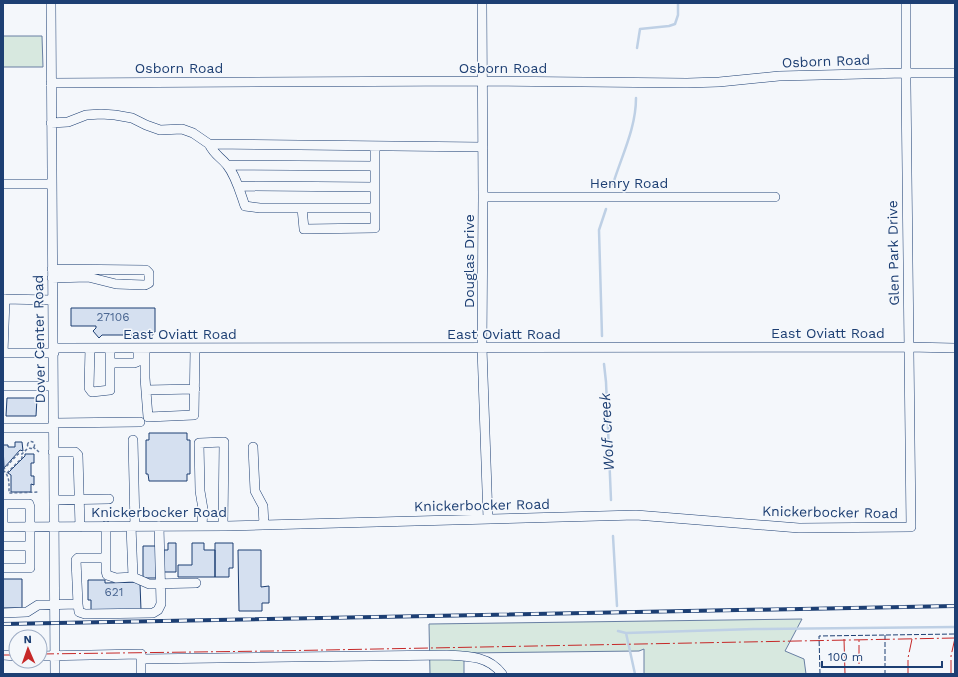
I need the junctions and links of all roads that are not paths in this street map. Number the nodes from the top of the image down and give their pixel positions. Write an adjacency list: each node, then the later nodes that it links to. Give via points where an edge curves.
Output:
1 (51, 3): 7 (street, Dover Center Road)
2 (482, 3): 6 (street, Douglas Drive)
3 (906, 3): 4 (street, Glen Park Drive)
4 (905, 73): 5 (street, Osborn Road); 6 (street, Osborn Road, via 779,76 687,83); 27 (street, Glen Park Drive)
5 (955, 73)
6 (482, 81): 7 (street, Osborn Road); 11 (street, Douglas Drive)
7 (51, 83): 8 (street, Dover Center Road)
8 (51, 123): 9 (street, via 68,122 86,115 115,115 132,118 160,130 193,133); 15 (street, Dover Center Road)
9 (209, 144): 10 (street); 12 (street, via 213,152)
10 (375, 146): 11 (street); 13 (street)
11 (483, 147): 18 (street, Douglas Drive)
12 (227, 165): 13 (street); 16 (street)
13 (375, 166): 17 (street)
14 (3, 184): 15 (street)
15 (51, 184): 22 (street, Dover Center Road)
16 (238, 186): 17 (street); 20 (street, via 245,206)
17 (375, 187): 21 (street)
18 (483, 197): 19 (street, Henry Road); 32 (street, Douglas Drive)
19 (775, 197)
20 (302, 208): 21 (street); 21 (street, via 304,229 375,228)
21 (375, 208)
22 (52, 273): 22 (street, via 146,270 149,273 149,283 146,286 116,284 88,277); 24 (street, Dover Center Road)
23 (4, 299): 24 (street); 25 (street)
24 (52, 300): 34 (street, Dover Center Road)
25 (4, 324): 26 (street)
26 (3, 345): 34 (street, East Oviatt Road, via 3,353)
27 (908, 347): 32 (street, East Oviatt Road); 33 (street, East Oviatt Road); 61 (street, Glen Park Drive)
28 (90, 348): 29 (street, East Oviatt Road); 34 (street, East Oviatt Road); 35 (street, via 92,392 110,390)
29 (110, 348): 30 (street, East Oviatt Road); 35 (street)
30 (142, 348): 31 (street, East Oviatt Road); 35 (street, via 134,364); 38 (street)
31 (195, 348): 32 (street, East Oviatt Road); 39 (street)
32 (482, 348): 50 (street, Douglas Drive)
33 (955, 348)
34 (54, 351): 37 (street, Dover Center Road)
35 (110, 363)
36 (3, 386): 37 (street)
37 (54, 386): 41 (street, Dover Center Road)
38 (146, 390): 39 (street); 39 (street, via 148,417 194,415)
39 (195, 390)
40 (140, 422): 41 (street)
41 (53, 426): 42 (street); 45 (street, Dover Center Road)
42 (3, 428)
43 (133, 440): 54 (street)
44 (253, 447): 51 (street, via 255,491 263,506)
45 (53, 452): 46 (street, via 75,452 78,455); 48 (street, Dover Center Road)
46 (80, 499): 47 (street); 48 (street); 52 (street)
47 (109, 499)
48 (54, 500): 60 (street, Dover Center Road)
49 (3, 505): 58 (street); 59 (street, via 29,504)
50 (488, 519): 51 (street, Knickerbocker Road); 61 (street, Knickerbocker Road, via 636,515 799,528)
51 (264, 525): 57 (street, Knickerbocker Road)
52 (80, 526): 53 (street, Knickerbocker Road); 60 (street, Knickerbocker Road)
53 (106, 526): 54 (street, Knickerbocker Road); 64 (street)
54 (133, 526): 55 (street, Knickerbocker Road); 66 (street)
55 (159, 526): 56 (street, Knickerbocker Road); 68 (street)
56 (202, 526): 57 (street, Knickerbocker Road); 57 (street, via 199,443 224,442)
57 (223, 526)
58 (3, 527): 59 (street, Knickerbocker Road)
59 (30, 527): 60 (street, Knickerbocker Road); 63 (street)
60 (54, 527): 70 (street, Dover Center Road)
61 (911, 527)
62 (3, 546): 63 (street)
63 (30, 546): 65 (street, via 30,568)
64 (106, 558): 66 (street, via 108,575 116,578); 69 (street, via 76,560)
65 (3, 568)
66 (133, 577): 68 (street, via 149,584)
67 (196, 583): 68 (street)
68 (160, 584): 69 (street, via 160,608 153,613 85,614 79,612)
69 (78, 604): 70 (street)
70 (54, 605): 71 (street, via 38,605 23,612); 73 (street, Dover Center Road)
71 (3, 613)
72 (48, 656): 73 (street)
73 (55, 656): 74 (street, via 141,654); 75 (street, Dover Center Road)
74 (141, 659): 76 (street); 77 (street, via 447,655 475,657 488,662)
75 (55, 674)
76 (141, 674)
77 (502, 674)

